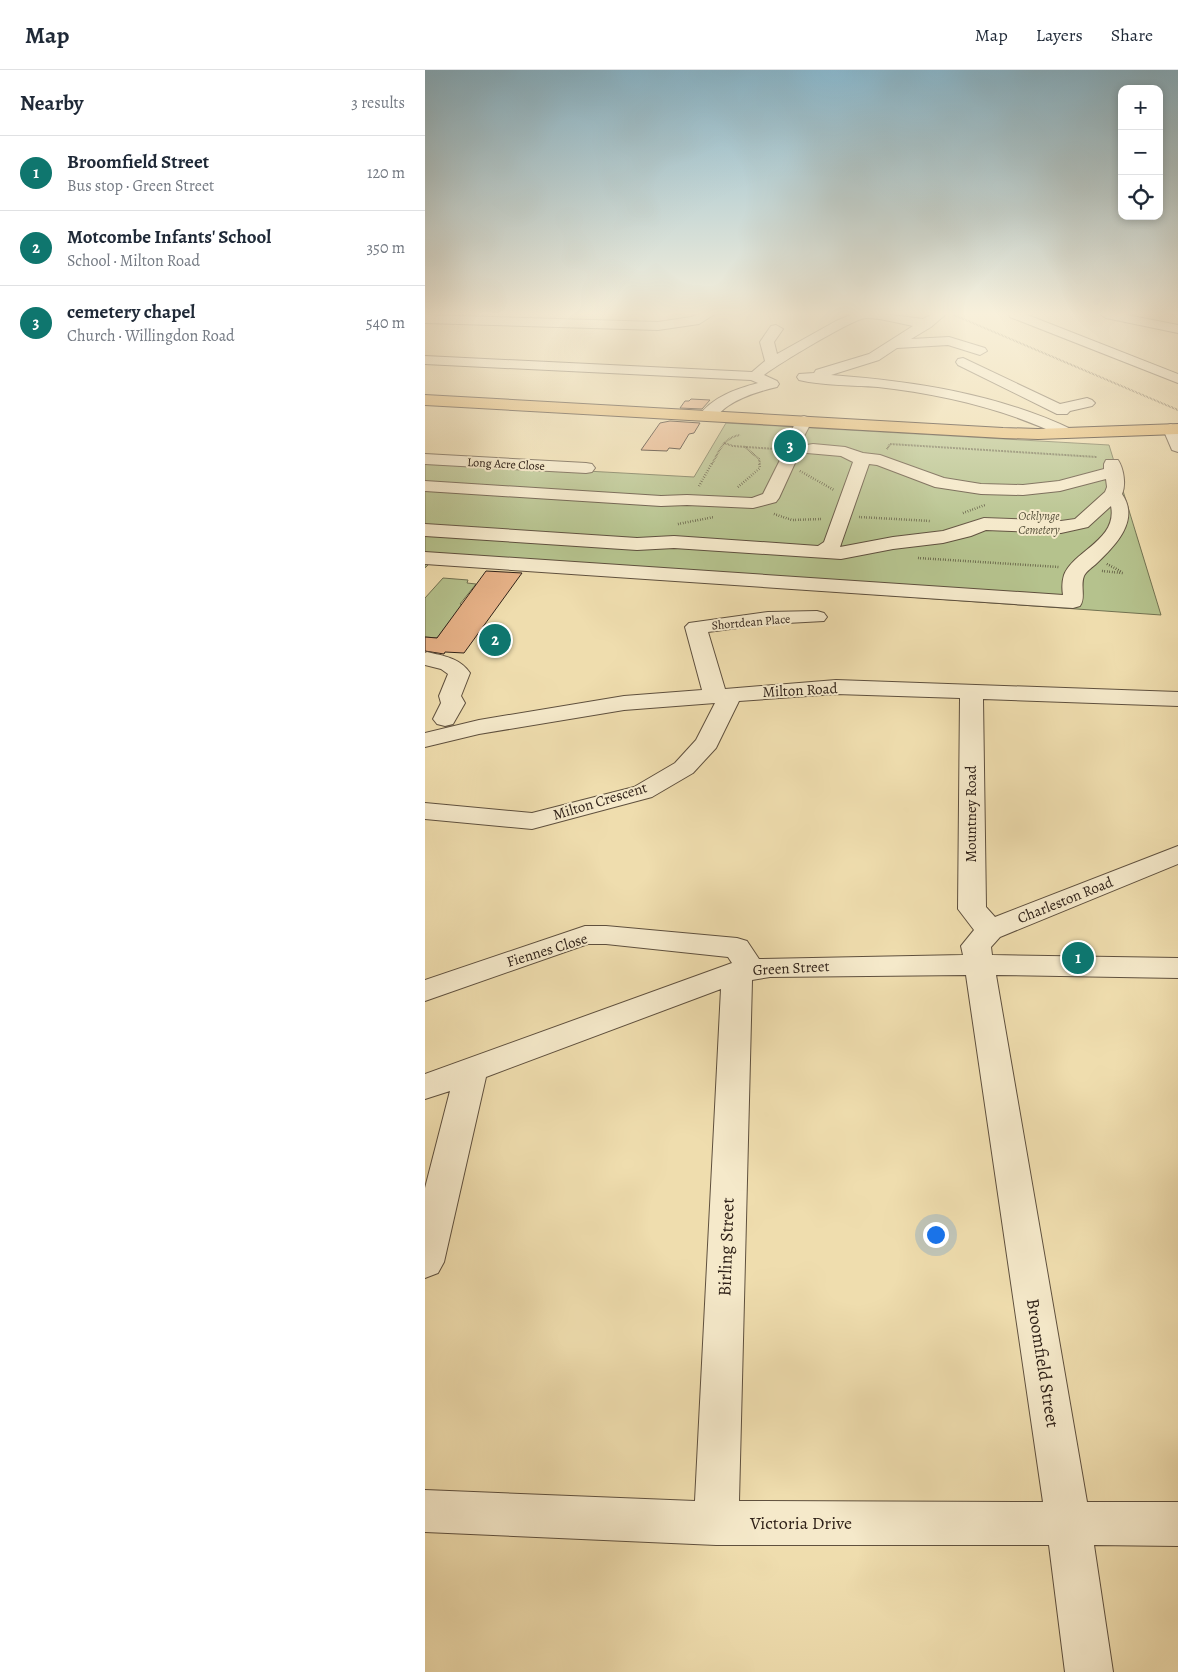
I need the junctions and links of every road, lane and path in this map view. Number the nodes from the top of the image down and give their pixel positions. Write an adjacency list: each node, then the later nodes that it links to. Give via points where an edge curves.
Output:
1 (755, 389): 9 (street, via 737,394)
2 (922, 389): 10 (street, via 981,401)
3 (1017, 389): 7 (street)
4 (1128, 389): 8 (path)
5 (425, 400): 9 (main road)
6 (1087, 403): 7 (street)
7 (1057, 409): 10 (street)
8 (1178, 410)
9 (707, 416): 11 (main road)
10 (1034, 417): 12 (street)
11 (804, 421): 12 (main road, via 1003,433); 17 (street)
12 (1067, 433): 14 (main road)
13 (743, 434): 15 (path)
14 (1176, 434)
15 (724, 442): 16 (path); 25 (path)
16 (745, 447): 17 (path); 28 (path, via 759,459 760,468)
17 (785, 448): 18 (street, via 813,440 817,445 813,448 845,452); 27 (street, via 770,498); 29 (path, via 835,491)
18 (860, 458): 20 (street); 29 (street)
19 (425, 459): 21 (street, Long Acre Close)
20 (880, 460): 22 (street, via 941,483 995,490 1060,486); 22 (path, via 890,444 1104,457 1110,458)
21 (586, 468)
22 (1112, 468): 24 (street, via 1116,487)
23 (425, 486): 26 (street)
24 (1113, 494): 34 (street, via 1081,523 1069,527 984,524 943,537 853,552); 37 (street, via 1119,500 1121,519 1103,546)
25 (691, 500): 26 (street); 28 (street); 32 (path, via 672,536)
26 (661, 501): 33 (street)
27 (765, 501): 28 (street); 29 (path, via 774,514 792,520 822,519)
28 (713, 502)
29 (844, 510): 30 (path); 34 (street, via 832,545)
30 (940, 521)
31 (425, 530): 33 (street)
32 (674, 542): 33 (street); 34 (street)
33 (637, 544)
34 (822, 552)
35 (911, 557): 37 (path)
36 (425, 558): 37 (street, via 1073,602 1072,581)
37 (1080, 568)
38 (817, 617): 41 (street, Shortdean Place, via 768,618 696,627)
39 (427, 659): 43 (street, via 447,663 459,673 450,696 453,703)
40 (971, 691): 41 (street, Milton Road, via 835,687); 42 (street, Milton Road); 48 (street, Mountney Road, via 972,909)
41 (723, 695): 44 (street, Milton Road, via 624,703); 46 (street, Milton Crescent, via 707,743 684,768 643,792 532,821)
42 (1178, 699)
43 (435, 719): 44 (street, via 472,723)
44 (479, 727): 45 (street, Milton Road)
45 (425, 740)
46 (425, 812)
47 (1178, 854): 48 (street, Charleston Road)
48 (984, 948): 49 (street, Green Street); 50 (street, Green Street); 57 (street, Broomfield Street)
49 (1178, 968)
50 (744, 971): 51 (street, Fiennes Close, via 737,948 606,935 585,936); 52 (street, Green Street); 56 (street, Birling Street)
51 (425, 991)
52 (471, 1072): 53 (street, Green Street); 54 (street)
53 (425, 1087)
54 (425, 1262)
55 (425, 1511): 56 (street, Victoria Drive)
56 (716, 1523): 57 (street, Victoria Drive)
57 (1069, 1524): 58 (street, Victoria Drive); 59 (street, Broomfield Street)
58 (1178, 1524)
59 (1089, 1672)

